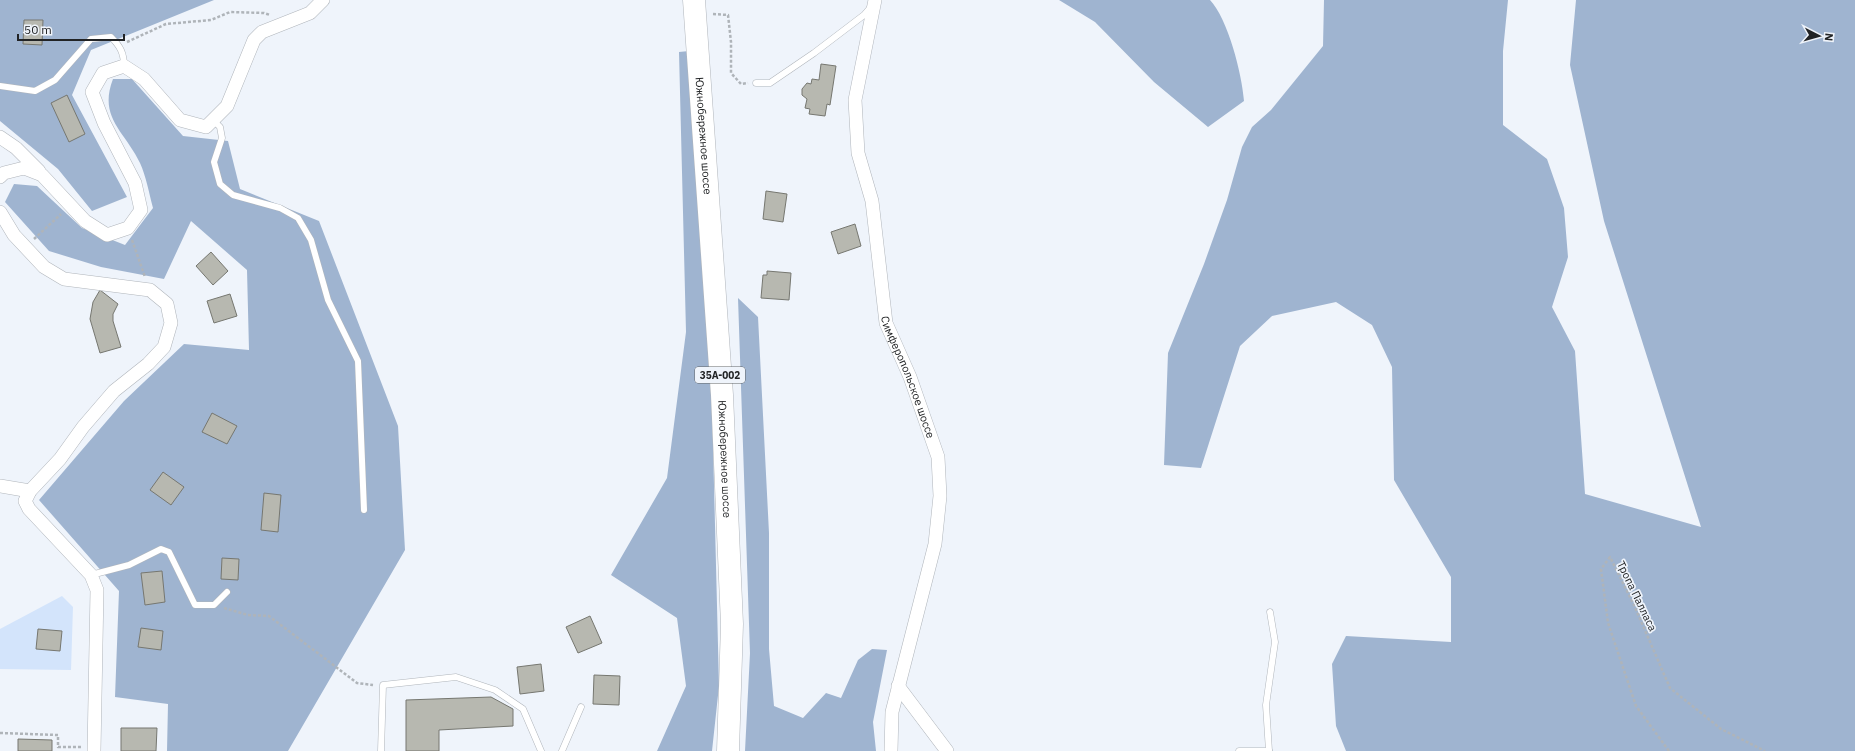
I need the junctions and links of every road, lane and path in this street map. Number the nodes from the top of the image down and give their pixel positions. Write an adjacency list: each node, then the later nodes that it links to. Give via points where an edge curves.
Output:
1 (323, 0): 4 (street, via 310,13)
2 (875, 2): 7 (lane, via 864,15 770,83); 26 (street, Симферопольское шоссе, via 855,100 858,153 872,200 886,323 910,377 938,457 940,496 935,544)
3 (702, 5): 7 (path, via 728,14 731,72 741,84); 35 (highway, Южнобережное шоссе / 35А-002, via 732,608); 36 (highway, Южнобережное шоссе / 35А-002, via 732,398 744,625)
4 (292, 21): 5 (path, via 264,13 230,12 211,20 166,24); 9 (street, via 262,32 254,40 227,106)
5 (120, 45): 6 (lane); 8 (lane, via 111,37 92,39 55,80 35,91)
6 (124, 66): 9 (street, via 144,79 180,120 206,127); 15 (street, via 103,73 92,92 104,123 135,183 141,210)
7 (756, 82)
8 (0, 86)
9 (212, 120): 20 (lane, via 220,127 222,138 214,162 220,184 233,195 280,208 298,218 311,240 328,300 358,361)
10 (0, 137): 11 (street, via 16,148)
11 (42, 175): 12 (street, via 24,168 4,173); 13 (street)
12 (0, 177)
13 (70, 206): 15 (street, via 85,221 107,235); 16 (path)
14 (0, 212): 16 (street, via 14,235)
15 (128, 228): 17 (path)
16 (26, 247): 17 (street, via 44,267 64,279)
17 (150, 290): 19 (street, via 167,304 172,323 164,347 148,364 114,391 82,427 60,459)
18 (0, 486): 19 (street)
19 (30, 491): 21 (street, via 26,502 29,509)
20 (364, 510)
21 (90, 575): 23 (lane, via 129,565 161,549 169,552 195,606); 30 (street, via 96,590 97,603)
22 (226, 592): 23 (lane)
23 (214, 605): 25 (path, via 248,615 269,616 357,683)
24 (1270, 612): 40 (lane, via 1275,642 1266,705)
25 (375, 685)
26 (898, 686): 37 (street, Симферопольское шоссе, via 892,712); 38 (street)
27 (581, 707): 34 (lane)
28 (0, 733): 29 (path, via 58,734)
29 (58, 747): 30 (path); 31 (path)
30 (94, 749)
31 (58, 751)
32 (381, 751): 33 (lane, via 383,686 456,677 496,690 523,709)
33 (540, 751)
34 (562, 751)
35 (728, 751)
36 (740, 751)
37 (891, 751)
38 (947, 751)
39 (1239, 751): 40 (lane)
40 (1268, 751)
41 (1669, 751): 42 (path, Тропа Палласа, via 1636,706 1608,623 1601,569 1610,557 1670,688 1721,729)
42 (1765, 751)

